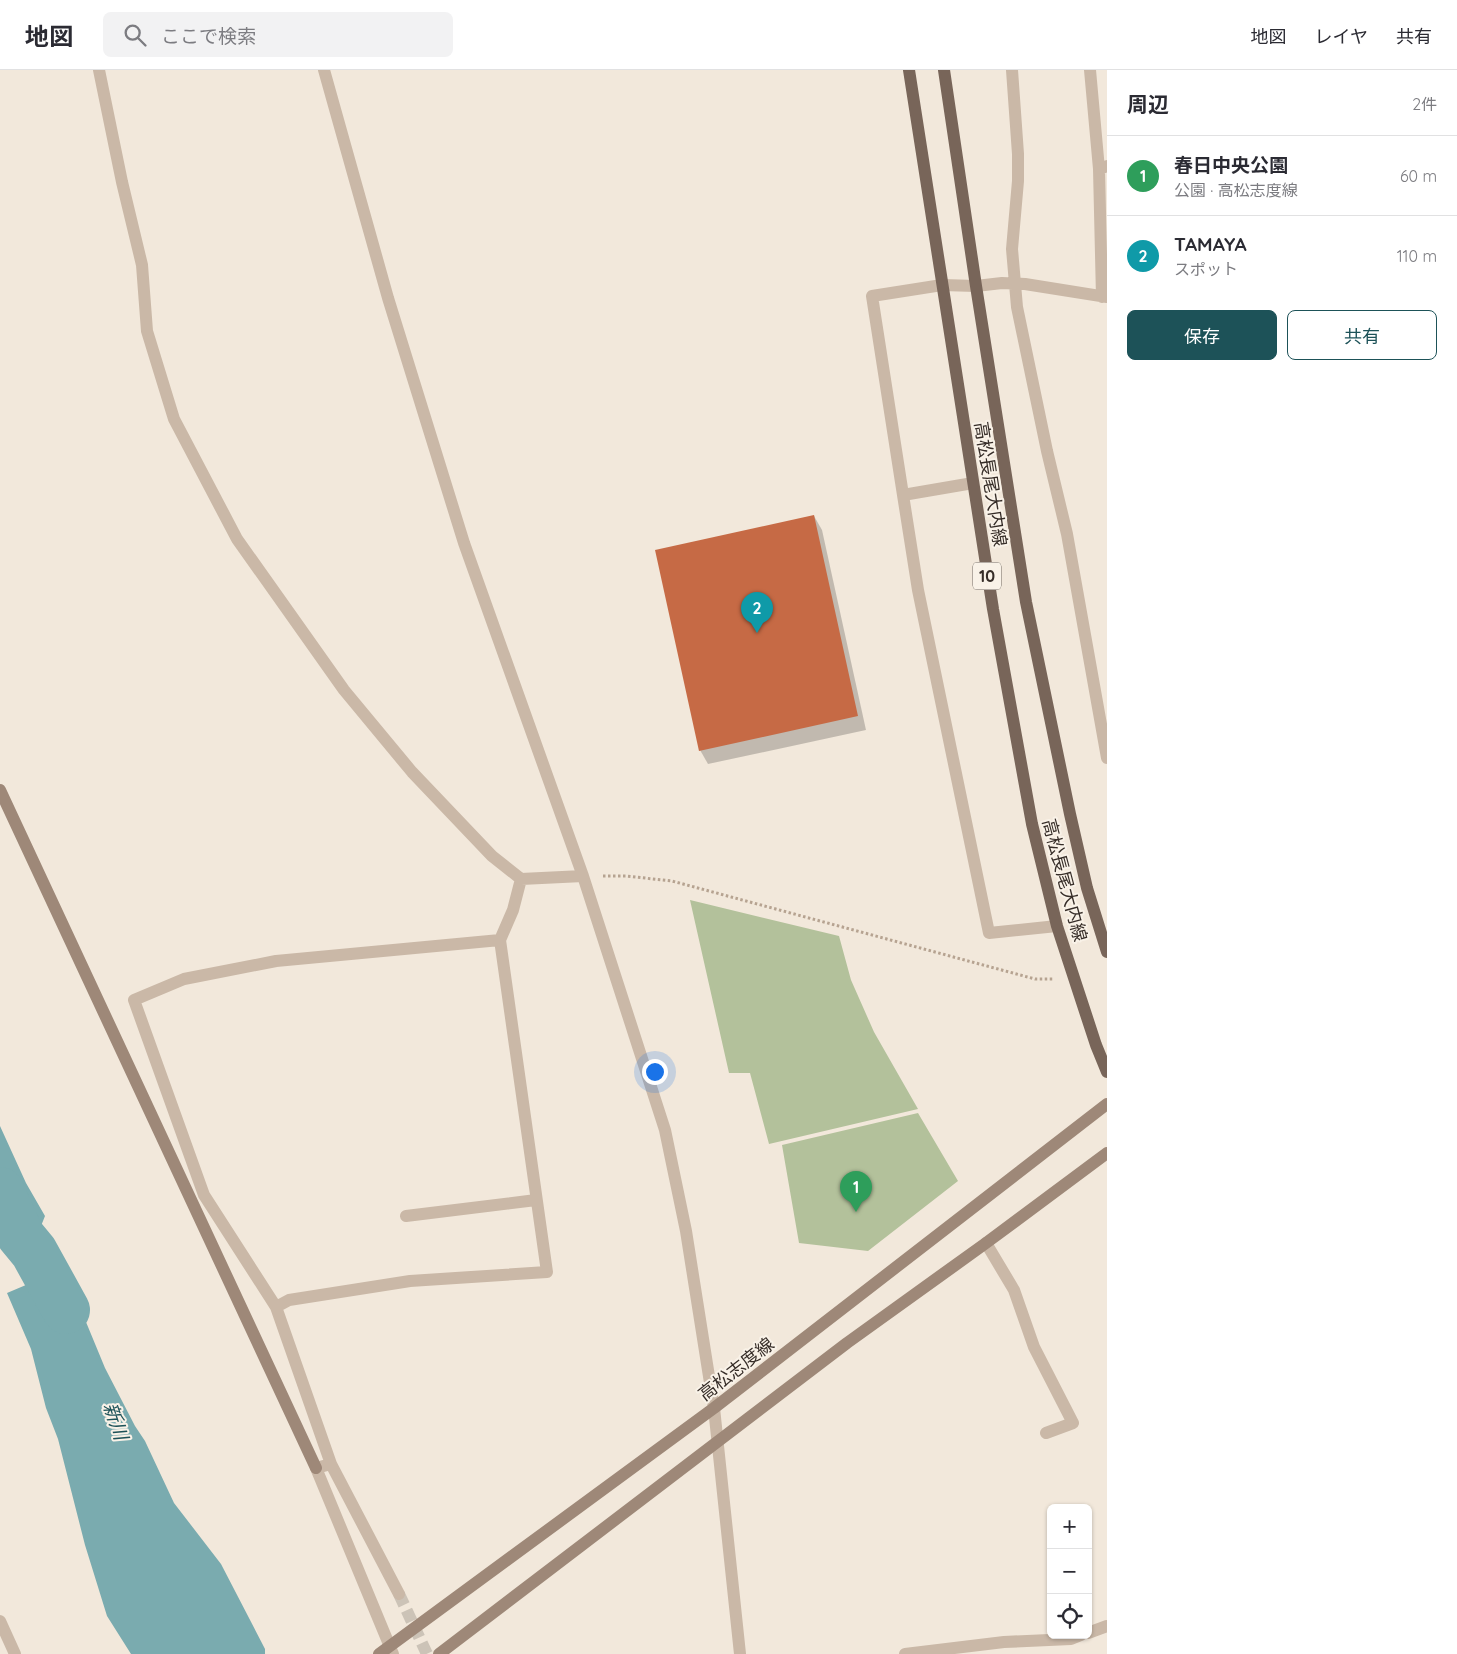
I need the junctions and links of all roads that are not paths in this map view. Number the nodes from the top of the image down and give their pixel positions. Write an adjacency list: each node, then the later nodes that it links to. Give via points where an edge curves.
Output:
1 (100, 70): 17 (street, via 142,265 147,331 174,419 237,539 344,690 412,772 492,856)
2 (324, 70): 16 (street, via 388,298 464,543)
3 (909, 70): 9 (main road, 高松長尾大内線 / 10)
4 (944, 70): 10 (main road, 高松長尾大内線 / 10)
5 (1012, 70): 8 (street, via 1018,154 1012,249)
6 (1090, 70): 7 (street)
7 (1103, 168): 11 (street)
8 (1015, 284): 10 (street); 11 (street); 14 (street, via 1016,307 1067,534)
9 (942, 285): 10 (street); 12 (main road, 高松長尾大内線 / 10); 13 (street, via 872,296)
10 (976, 286): 20 (main road, 高松長尾大内線 / 10, via 1026,602 1087,888)
11 (1105, 297)
12 (973, 482): 13 (street); 18 (main road, 高松長尾大内線 / 10, via 1032,824)
13 (904, 495): 18 (street, via 918,590 989,933)
14 (1107, 758)
15 (0, 790): 32 (main road)
16 (584, 876): 17 (street); 28 (street, via 665,1130 686,1231)
17 (520, 880): 19 (street, via 513,910)
18 (1057, 926): 21 (main road, 高松長尾大内線 / 10)
19 (500, 940): 24 (street); 27 (street, via 276,961 184,979 134,1000 204,1194)
20 (1107, 952)
21 (1107, 1072)
22 (1107, 1104): 28 (main road, 高松志度線)
23 (1107, 1153): 26 (main road)
24 (536, 1200): 25 (street); 27 (street, via 547,1272 410,1281 289,1300)
25 (406, 1216)
26 (986, 1243): 29 (street, via 1014,1290 1034,1347 1073,1423); 30 (main road, via 847,1343)
27 (276, 1307): 31 (street)
28 (714, 1408): 30 (street); 39 (main road, 高松志度線)
29 (1046, 1433)
30 (718, 1442): 41 (main road); 42 (street)
31 (331, 1464): 32 (street); 33 (street)
32 (316, 1468): 39 (street)
33 (400, 1594)
34 (0, 1621): 40 (street)
35 (1107, 1626): 36 (street)
36 (1092, 1632)
37 (1071, 1639): 38 (street, via 1004,1642)
38 (962, 1650): 43 (street)
39 (386, 1651)
40 (15, 1654)
41 (440, 1654)
42 (740, 1654)
43 (905, 1654)

